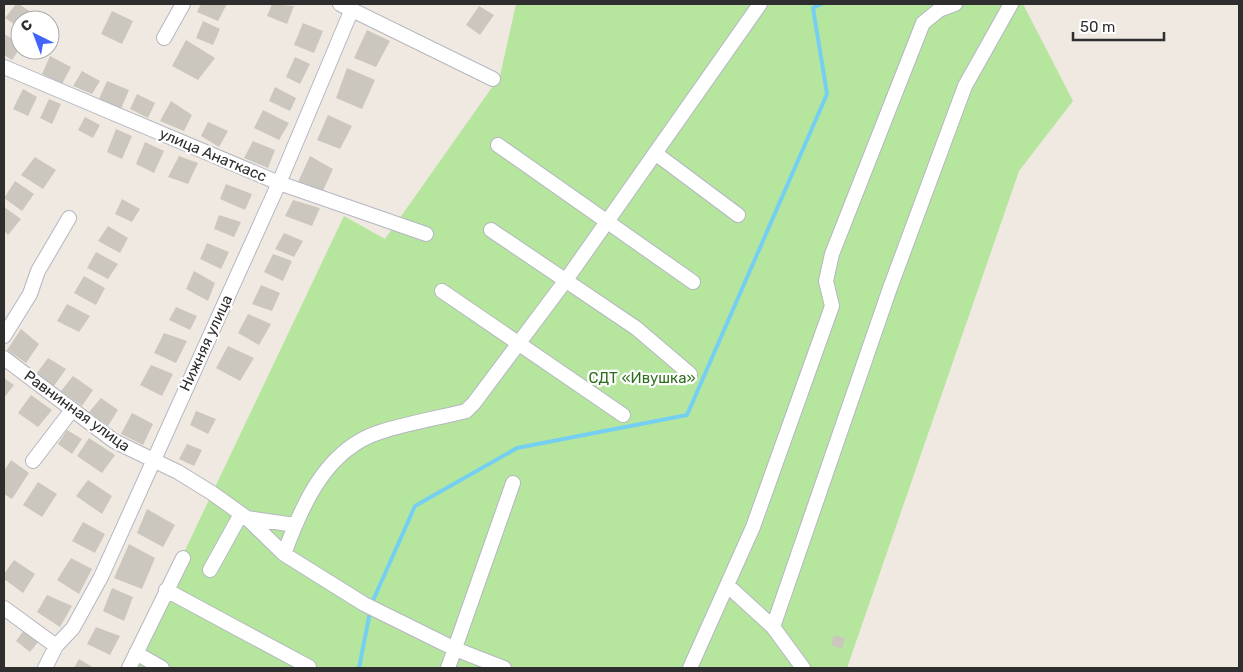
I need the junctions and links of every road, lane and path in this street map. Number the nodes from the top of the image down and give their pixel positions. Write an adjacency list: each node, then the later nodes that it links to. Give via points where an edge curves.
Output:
1 (183, 4): 6 (street)
2 (760, 4): 10 (street)
3 (955, 4): 34 (street, via 939,10 923,24 832,254 826,281 832,306 753,527)
4 (1011, 4): 37 (street, via 962,95 890,288)
5 (346, 6): 8 (street); 11 (street, Нижняя улица)
6 (164, 38)
7 (4, 67): 11 (street, улица Анаткасс)
8 (493, 80)
9 (498, 145): 14 (street)
10 (655, 153): 12 (street); 14 (street)
11 (279, 183): 16 (street, улица Анаткасс); 26 (street, Нижняя улица)
12 (738, 215)
13 (68, 218): 20 (street, via 38,271 30,294)
14 (606, 223): 17 (street); 18 (street)
15 (491, 230): 17 (street)
16 (426, 234)
17 (566, 280): 21 (street); 23 (street, via 636,328)
18 (693, 282)
19 (442, 291): 21 (street)
20 (4, 336)
21 (518, 344): 25 (street); 30 (street, via 466,411 379,432 339,456 316,484)
22 (4, 358): 24 (street, Равнинная улица)
23 (690, 374)
24 (72, 410): 26 (street, Равнинная улица, via 114,441); 27 (street)
25 (623, 415)
26 (153, 460): 29 (street, Равнинная улица, via 212,493); 38 (street, Нижняя улица, via 101,577 73,628)
27 (33, 461)
28 (513, 483): 39 (street)
29 (244, 516): 30 (street); 31 (street, Равнинная улица); 33 (street)
30 (295, 525): 31 (street)
31 (284, 554): 39 (street, Равнинная улица, via 364,604)
32 (183, 558): 35 (street)
33 (210, 570)
34 (726, 585): 37 (street); 47 (street)
35 (166, 590): 40 (street); 41 (street)
36 (4, 608): 38 (street)
37 (773, 627): 48 (street)
38 (56, 646): 42 (street, Нижняя улица)
39 (455, 649): 45 (street); 46 (street, Равнинная улица)
40 (136, 653): 43 (street); 44 (street)
41 (309, 667)
42 (45, 668)
43 (128, 668)
44 (162, 668)
45 (448, 668)
46 (504, 668)
47 (690, 668)
48 (803, 668)

